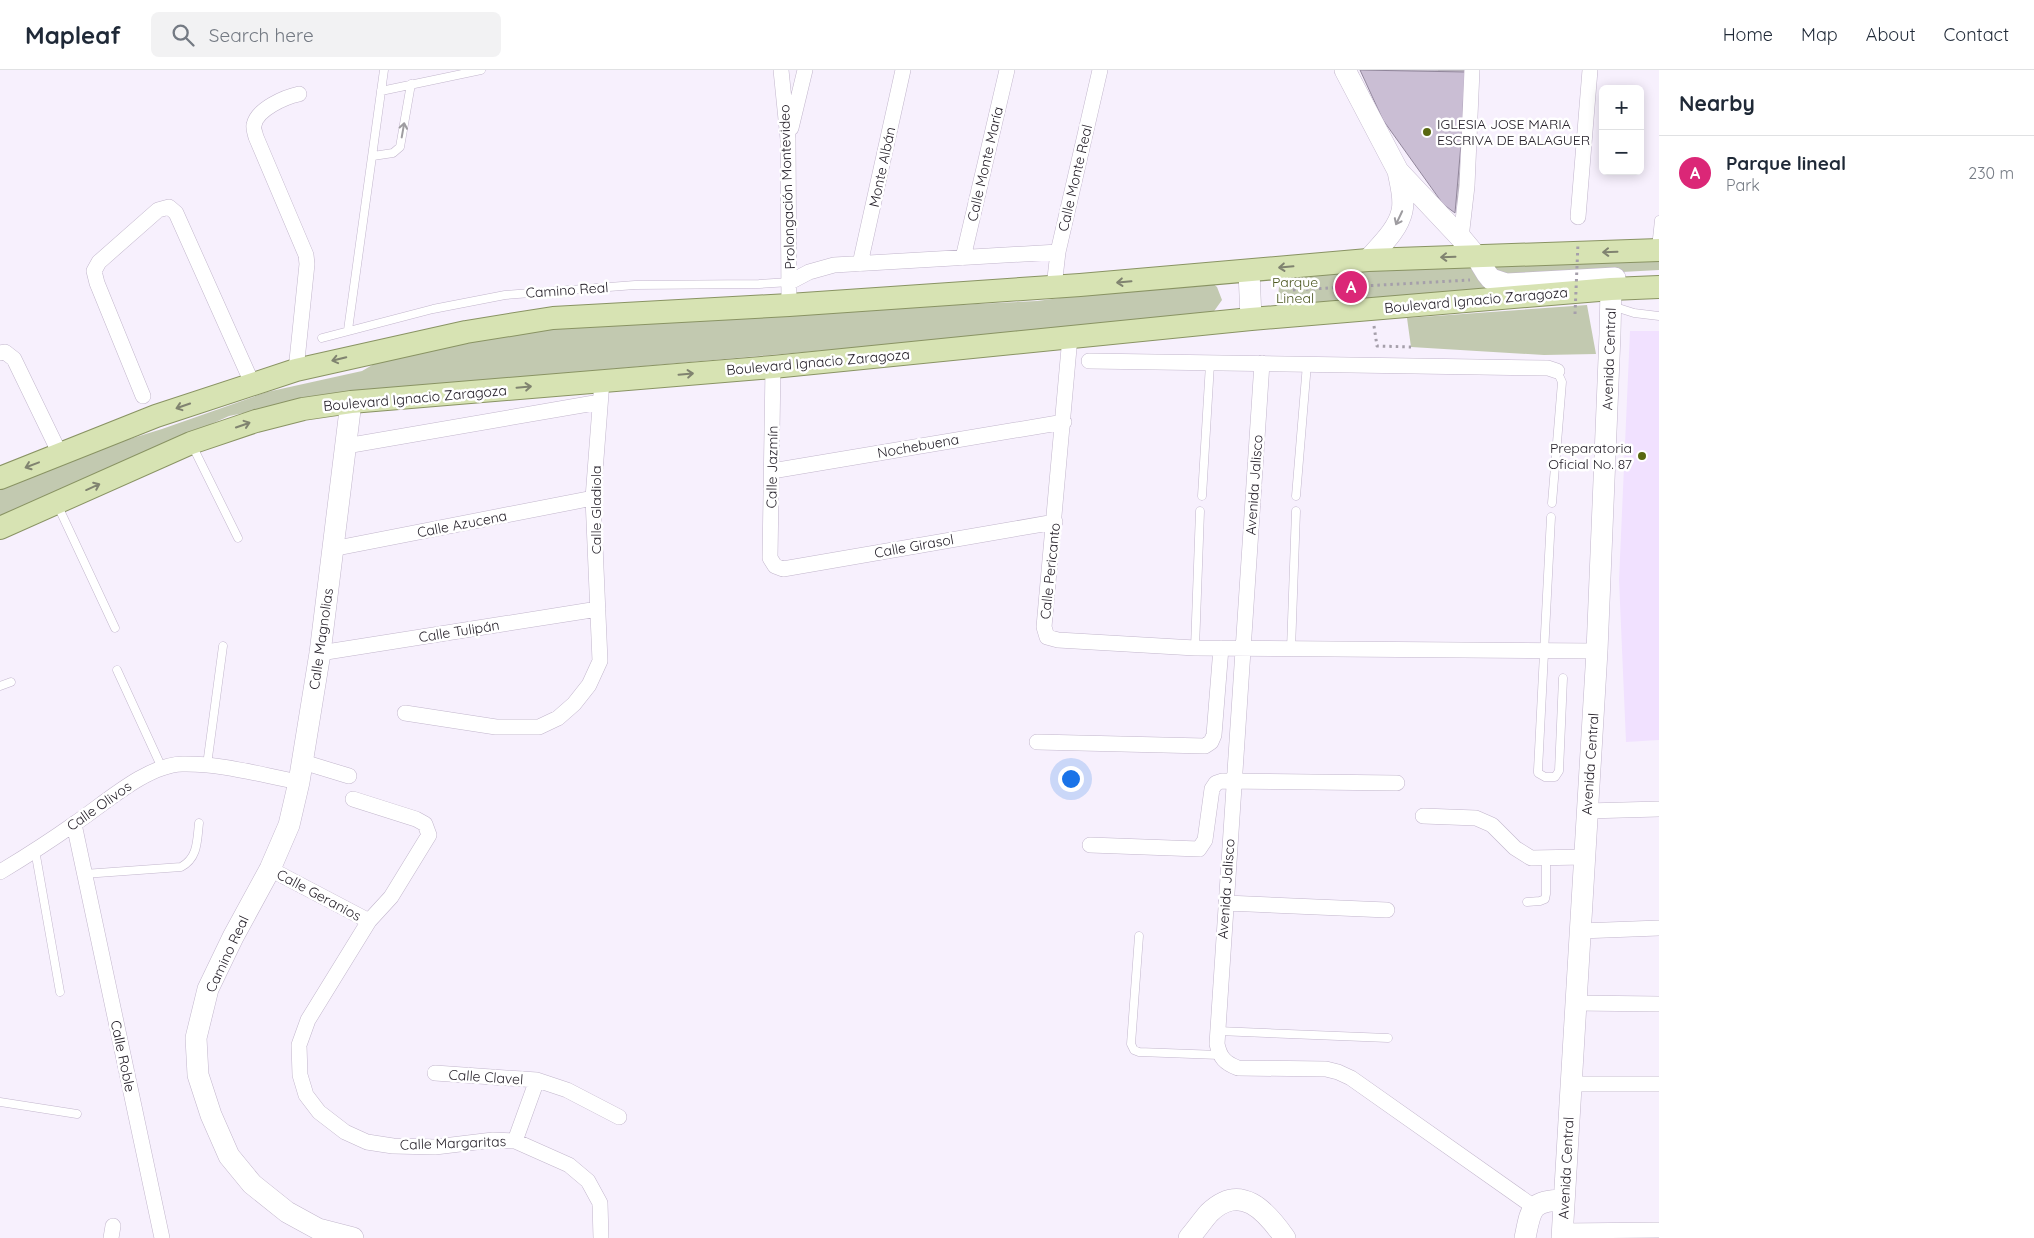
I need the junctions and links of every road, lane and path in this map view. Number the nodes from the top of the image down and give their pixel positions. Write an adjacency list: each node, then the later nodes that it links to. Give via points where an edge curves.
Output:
1 (384, 70): 12 (lane)
2 (481, 70): 11 (lane)
3 (782, 70): 14 (street, Prolongación Montevideo)
4 (805, 70): 14 (street)
5 (903, 70): 26 (street, Monte Albán)
6 (1007, 70): 24 (street, Calle Monte María)
7 (1100, 70): 22 (street, Calle Monte Real)
8 (1345, 70): 16 (main road)
9 (1472, 70): 19 (street, via 1467,186)
10 (1590, 70): 17 (street)
11 (411, 84): 12 (lane); 15 (lane, one-way to 11, via 393,153 400,147)
12 (381, 90): 15 (lane)
13 (299, 94): 50 (street, via 284,98 258,116 254,126 306,255)
14 (788, 139): 30 (street, Prolongación Montevideo)
15 (373, 156): 40 (lane)
16 (1398, 171): 19 (main road); 25 (main road, one-way to 25, via 1402,211 1397,224)
17 (1578, 217)
18 (1659, 220): 21 (lane)
19 (1461, 238): 23 (main road)
20 (1578, 244): 37 (path, bridge)
21 (1657, 250): 23 (main road, one-way to 23)
22 (1058, 252): 24 (street); 31 (street, Calle Monte Real)
23 (1476, 256): 25 (main road, one-way to 25); 28 (main road, via 1492,278 1506,284)
24 (963, 258): 26 (street)
25 (1368, 260): 27 (main road, one-way to 27)
26 (860, 264): 30 (street, via 834,265)
27 (1249, 271): 31 (main road, one-way to 31); 39 (main road)
28 (1659, 276)
29 (1475, 280): 33 (path)
30 (790, 282): 35 (street, Prolongación Montevideo); 40 (lane, Camino Real, via 635,285 540,291 433,309)
31 (1054, 287): 35 (main road)
32 (1659, 287): 34 (main road, Boulevard Ignacio Zaragoza)
33 (1293, 290)
34 (1611, 297): 36 (main road, Boulevard Ignacio Zaragoza); 38 (lane, via 1634,313); 84 (main road, Avenida Central)
35 (790, 305): 50 (main road, one-way to 50, via 517,322)
36 (1371, 308): 39 (main road, Boulevard Ignacio Zaragoza); 43 (path, via 1377,346)
37 (1575, 314)
38 (1659, 316)
39 (1251, 319): 41 (main road, Boulevard Ignacio Zaragoza)
40 (348, 330): 42 (lane, Camino Real)
41 (1070, 337): 49 (main road, Boulevard Ignacio Zaragoza); 56 (street, Calle Pericanto)
42 (322, 338)
43 (1412, 348)
44 (0, 353): 59 (street, via 14,359)
45 (1089, 361): 47 (street)
46 (1262, 363): 47 (street); 48 (street); 80 (street, Avenida Jalisco)
47 (1210, 364): 62 (lane)
48 (1306, 364): 51 (street); 63 (lane)
49 (773, 366): 53 (main road, Boulevard Ignacio Zaragoza, one-way to 49); 60 (street, Calle Jazmín)
50 (296, 370): 52 (main road)
51 (1557, 370): 66 (lane, via 1562,382)
52 (252, 383): 54 (street, via 176,214 169,207 158,210 99,262 94,271 96,283); 59 (main road, one-way to 59)
53 (601, 391): 55 (main road, Boulevard Ignacio Zaragoza, one-way to 53); 58 (street); 64 (street, Calle Gladiola)
54 (143, 396)
55 (351, 402): 57 (main road, Boulevard Ignacio Zaragoza, one-way to 55, via 256,421 303,409); 58 (main road, Calle Magnolias)
56 (1064, 422): 60 (street, Nochebuena); 70 (street, Calle Pericanto)
57 (191, 443): 65 (main road, Boulevard Ignacio Zaragoza, one-way to 57); 72 (lane)
58 (346, 446): 73 (main road, Calle Magnolias)
59 (60, 454): 61 (main road, one-way to 61)
60 (772, 471): 74 (street, Calle Jazmín, via 770,558)
61 (0, 478)
62 (1202, 496)
63 (1296, 496)
64 (593, 498): 73 (street, Calle Azucena); 75 (street, Calle Gladiola)
65 (57, 502): 71 (main road, Boulevard Ignacio Zaragoza); 76 (lane)
66 (1552, 503)
67 (1296, 511): 81 (lane)
68 (1200, 512): 78 (lane)
69 (1551, 517): 82 (lane)
70 (1055, 522): 74 (street, Calle Girasol, via 783,569); 78 (street, Calle Pericanto, via 1044,627 1046,636 1058,640)
71 (0, 528)
72 (238, 538)
73 (332, 549): 83 (main road, Calle Magnolias)
74 (774, 566)
75 (598, 609): 83 (street, Calle Tulipán); 89 (street, Calle Gladiola, via 600,661 589,685 558,718 539,727 496,727)
76 (115, 628)
77 (223, 646): 91 (lane)
78 (1195, 648): 79 (street, Calle Pericanto)
79 (1221, 648): 80 (street, Calle Pericanto); 90 (street, via 1214,735 1204,746)
80 (1244, 649): 81 (street, Calle Pericanto); 95 (street, Avenida Jalisco)
81 (1291, 649): 82 (street, Calle Pericanto)
82 (1543, 651): 84 (street, Calle Pericanto); 86 (lane, via 1538,773 1545,777 1555,777 1559,771)
83 (320, 652): 93 (main road, Calle Magnolias)
84 (1597, 652): 99 (main road, Avenida Central)
85 (117, 670): 92 (lane)
86 (1564, 678)
87 (11, 682): 88 (lane)
88 (0, 686)
89 (405, 712)
90 (1037, 742)
91 (207, 765): 92 (street, Calle Olivos, via 181,764); 93 (street)
92 (162, 768): 102 (street, Calle Olivos, via 124,788)
93 (301, 772): 94 (street); 108 (main road, Camino Real, via 289,824)
94 (349, 776)
95 (1233, 780): 96 (street); 103 (street, via 1222,780 1212,789 1205,840 1199,849); 111 (street, Avenida Jalisco)
96 (1397, 783)
97 (353, 799): 113 (street, Calle Margaritas, via 416,819 425,824 429,834 391,897)
98 (1659, 809): 99 (street)
99 (1587, 811): 105 (main road, Avenida Central)
100 (1423, 816): 106 (street, via 1476,818 1492,825 1515,848 1531,858)
101 (198, 823): 109 (lane, via 195,854 189,863 180,867)
102 (74, 824): 104 (street, Calle Olivos); 109 (street, Calle Roble)
103 (1090, 845)
104 (35, 850): 107 (street, Calle Olivos); 117 (lane)
105 (1584, 857): 106 (street); 115 (main road, Avenida Central)
106 (1546, 858): 110 (lane, via 1545,899)
107 (1, 868)
108 (270, 869): 113 (street, Calle Geranios); 136 (main road, Camino Real, via 208,989 196,1038 198,1075 229,1156 252,1184 287,1212 318,1229)
109 (84, 874): 135 (street, Calle Roble)
110 (1527, 902)
111 (1226, 903): 112 (street); 120 (street, Avenida Jalisco)
112 (1387, 910)
113 (369, 921): 130 (street, Calle Margaritas, via 308,1020 300,1045 300,1075 306,1095 320,1112 345,1132 367,1142 435,1147 493,1140)
114 (1659, 928): 115 (street)
115 (1580, 931): 118 (main road, Avenida Central)
116 (1139, 936): 122 (lane, via 1134,1050)
117 (60, 992)
118 (1575, 1003): 119 (street); 125 (main road, Avenida Central)
119 (1659, 1004)
120 (1218, 1030): 121 (lane); 122 (street, Avenida Jalisco)
121 (1388, 1038)
122 (1219, 1055): 132 (street, via 1226,1063 1238,1068 1326,1069 1338,1072)
123 (435, 1073): 124 (street, Calle Clavel)
124 (537, 1080): 129 (street, Calle Clavel, via 567,1090); 130 (street, Calle Clavel)
125 (1570, 1084): 126 (street); 131 (main road, Avenida Central)
126 (1659, 1084)
127 (0, 1102): 128 (lane)
128 (77, 1114)
129 (619, 1117)
130 (515, 1141): 137 (street, Calle Margaritas, via 569,1165 588,1181 600,1203)
131 (1563, 1200): 132 (main road, via 1546,1200); 134 (main road, Avenida Central)
132 (1534, 1207): 140 (main road)
133 (1659, 1230): 134 (street)
134 (1562, 1234)
135 (162, 1238)
136 (353, 1238)
137 (601, 1238)
138 (1189, 1238): 139 (main road, via 1210,1213 1236,1200 1258,1205)
139 (1285, 1238)
140 (1525, 1238)

